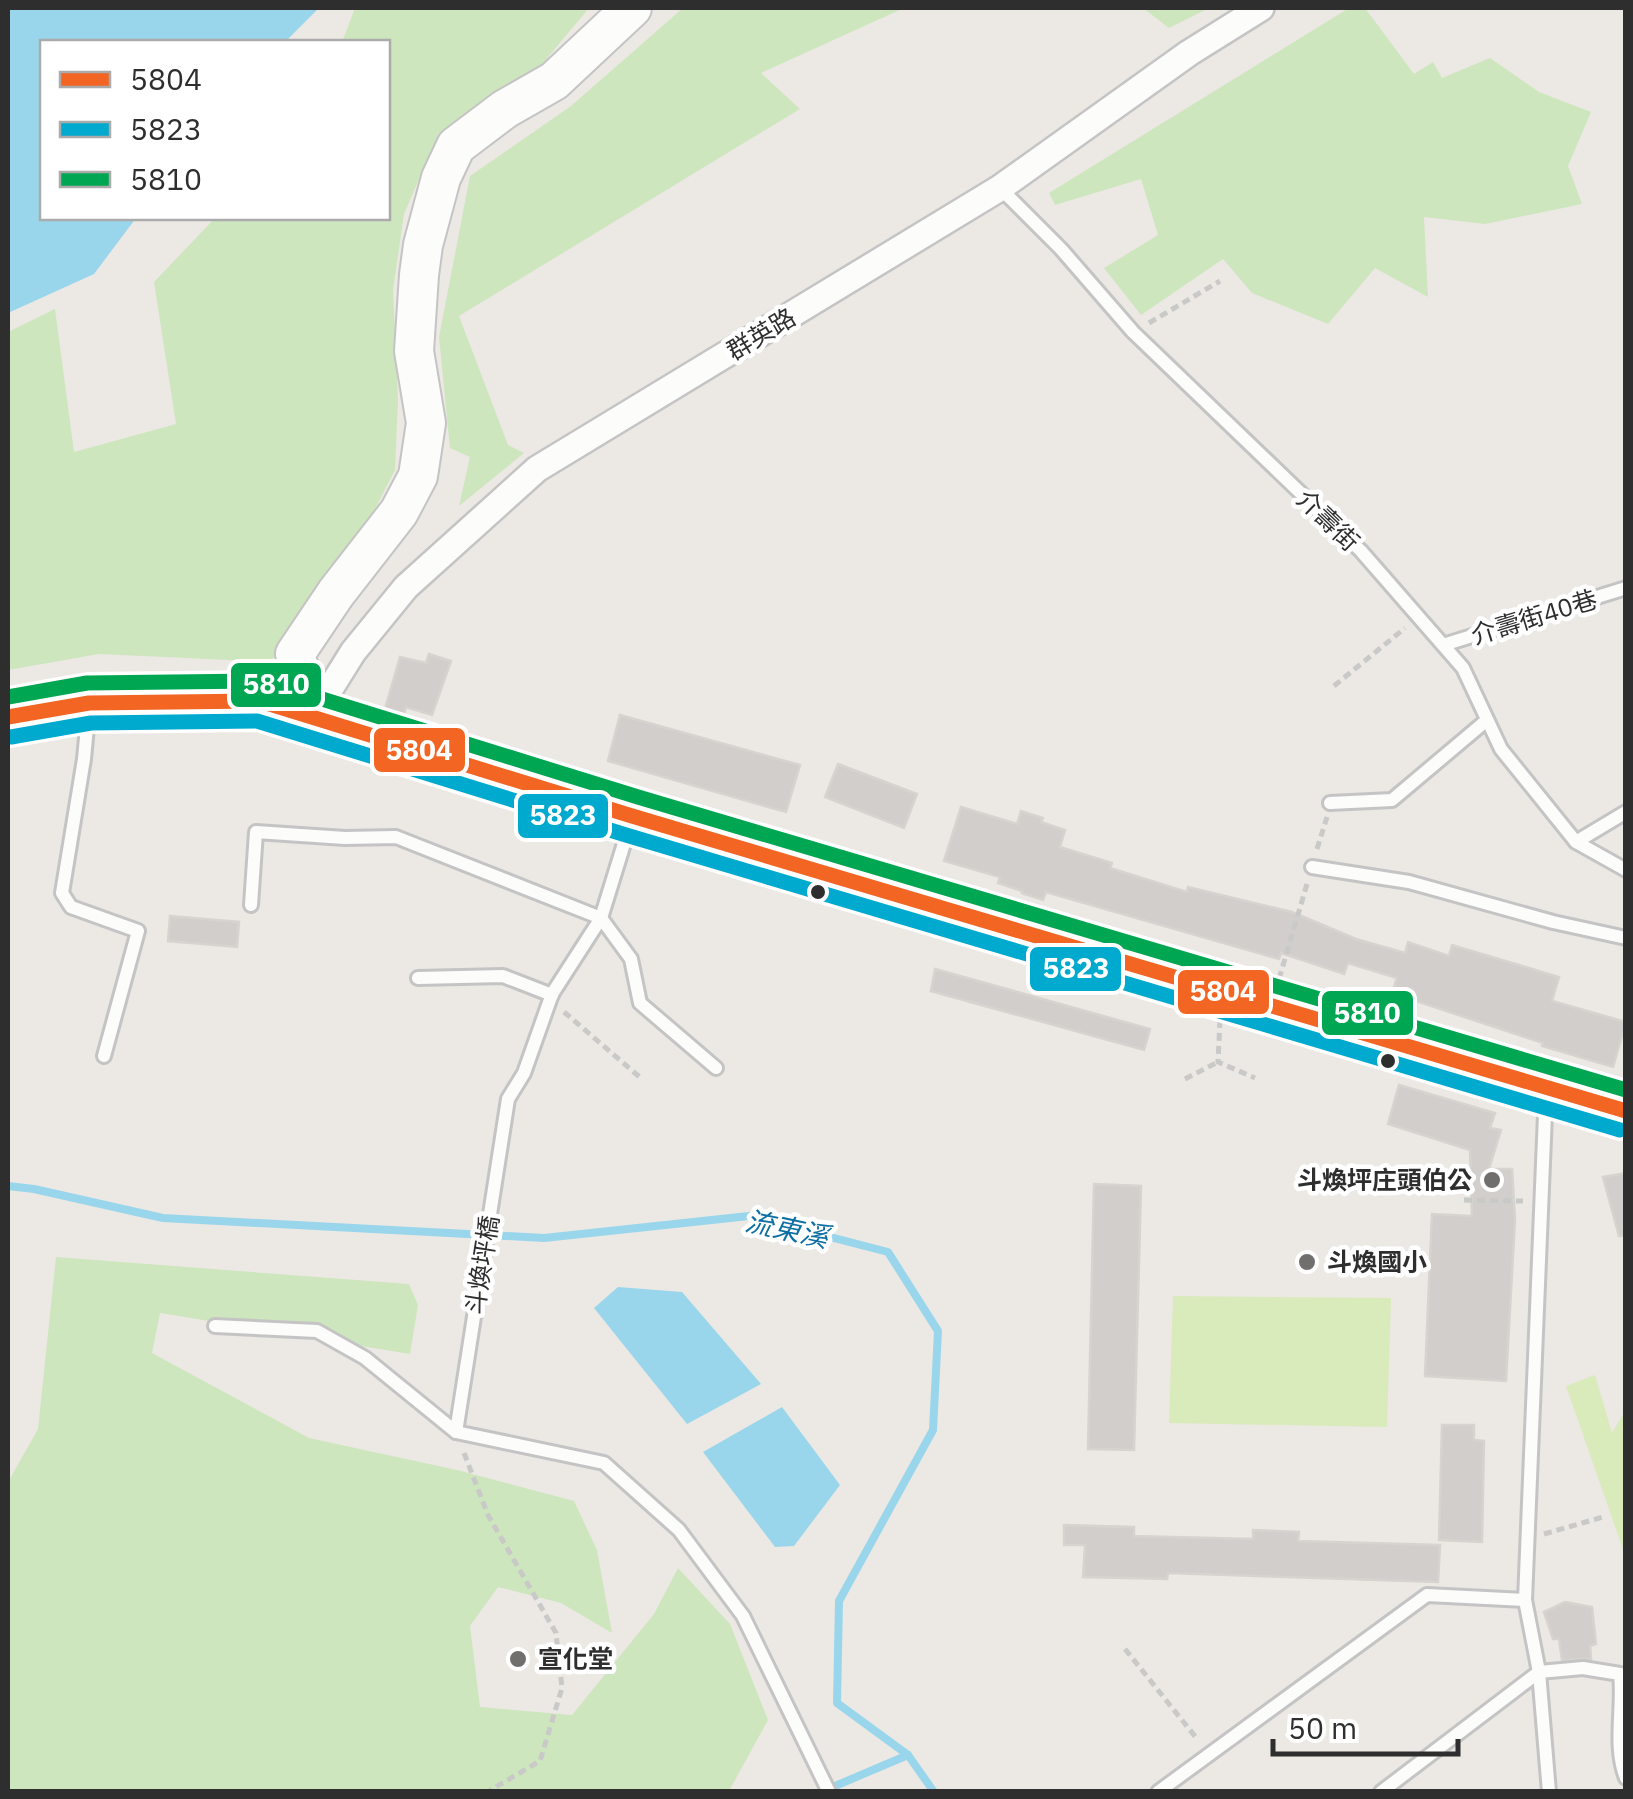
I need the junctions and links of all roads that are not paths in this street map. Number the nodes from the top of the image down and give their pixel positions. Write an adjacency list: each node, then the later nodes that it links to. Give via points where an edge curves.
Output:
1 (632, 8): 7 (main road, via 554,81 456,146 441,178 419,274 414,351 426,423 418,476 295,654)
2 (1261, 8): 3 (street, 群英路)
3 (1000, 188): 5 (lane, 介壽街, via 1133,332 1361,551); 7 (street, 群英路, via 537,468 406,587)
4 (1626, 588): 5 (lane, 介壽街40巷)
5 (1442, 645): 9 (lane, 介壽街, via 1463,668)
6 (89, 703): 7 (main road, via 260,701); 8 (main road); 21 (lane, via 62,894 71,908 138,931)
7 (313, 716): 12 (main road)
8 (8, 717)
9 (1487, 720): 10 (lane, via 1392,800); 13 (lane, 介壽街, via 1501,749)
10 (1330, 803)
11 (1626, 812): 13 (lane)
12 (632, 816): 17 (lane, 斗煥坪橋); 23 (main road)
13 (1576, 842): 15 (lane, 介壽街)
14 (1312, 868): 18 (lane, via 1410,882)
15 (1626, 870)
16 (252, 905): 17 (lane, via 256,832 396,837)
17 (601, 918): 20 (lane, 斗煥坪橋); 22 (lane, via 630,959 640,1003)
18 (1626, 938)
19 (418, 978): 20 (lane, via 503,976)
20 (552, 995): 26 (lane, 斗煥坪橋, via 508,1099)
21 (104, 1056)
22 (716, 1068)
23 (1546, 1088): 24 (main road); 27 (lane)
24 (1626, 1111)
25 (215, 1326): 26 (lane, via 317,1330 365,1358)
26 (456, 1432): 30 (lane, via 604,1462 679,1530 743,1616)
27 (1525, 1600): 28 (lane); 31 (lane, via 1427,1596)
28 (1539, 1672): 29 (lane, via 1583,1668 1620,1674 1619,1762); 32 (lane); 33 (lane)
29 (1626, 1778)
30 (829, 1792)
31 (1158, 1792)
32 (1381, 1792)
33 (1549, 1792)

